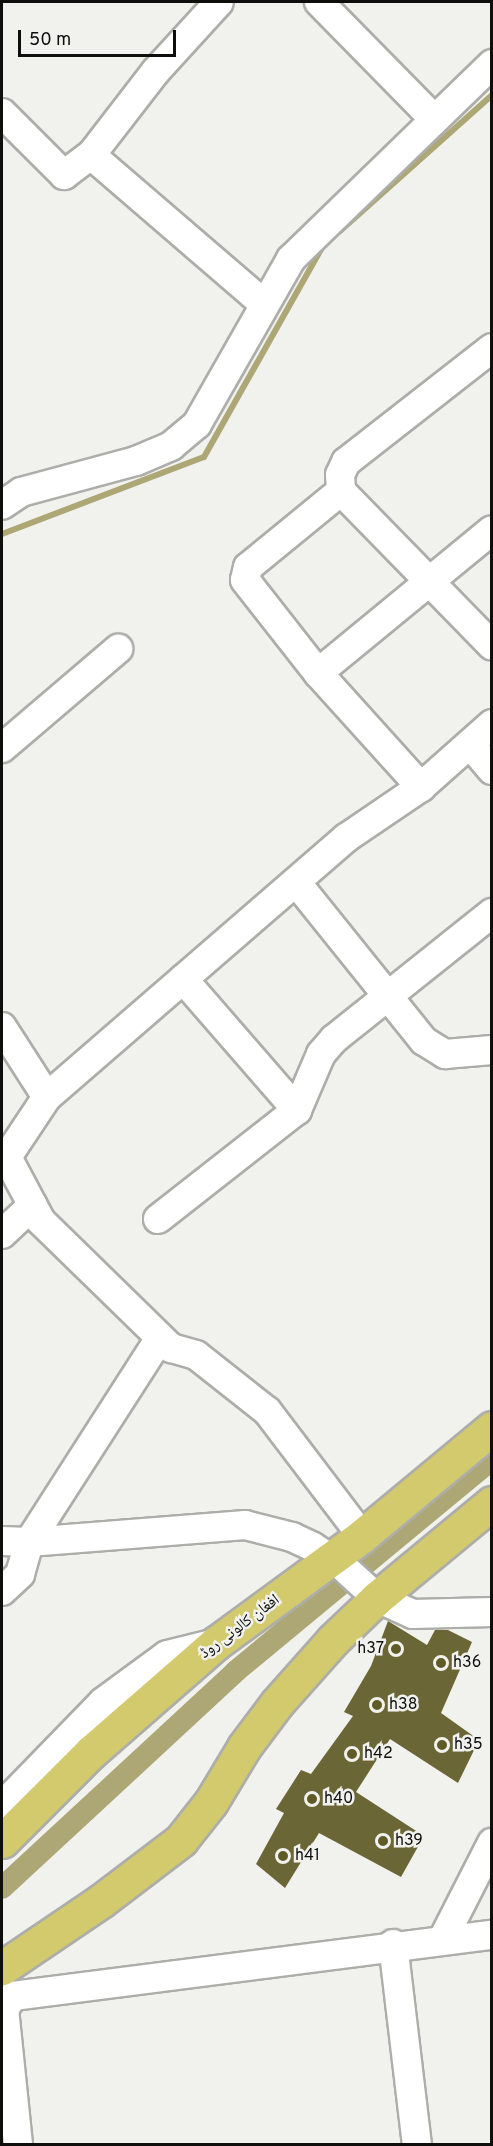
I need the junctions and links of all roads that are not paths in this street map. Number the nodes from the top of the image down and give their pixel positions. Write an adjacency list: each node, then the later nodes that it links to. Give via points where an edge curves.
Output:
1 (219, 2): 6 (street, via 156,71)
2 (320, 2): 5 (street)
3 (492, 64): 5 (street)
4 (2, 113): 6 (street, via 64,175)
5 (435, 120): 7 (street, via 303,246)
6 (91, 155): 7 (street)
7 (263, 303): 10 (street, via 197,424 171,446 136,461)
8 (492, 348): 9 (street, via 346,462 340,475)
9 (341, 491): 12 (street); 15 (street, via 248,567 245,580)
10 (6, 496)
11 (492, 530): 12 (street)
12 (429, 583): 13 (street); 15 (street)
13 (492, 646)
14 (118, 649): 18 (street)
15 (318, 673): 20 (street)
16 (492, 724): 17 (street)
17 (470, 744): 19 (street); 20 (street)
18 (2, 748)
19 (492, 770)
20 (421, 788): 21 (street, via 346,838)
21 (296, 882): 23 (street); 24 (street)
22 (492, 913): 24 (street)
23 (183, 979): 27 (street); 28 (street)
24 (389, 998): 26 (street, via 424,1041 445,1054); 28 (street, via 334,1039 321,1054)
25 (2, 1028): 27 (street)
26 (492, 1050)
27 (47, 1097): 29 (street, via 7,1157)
28 (297, 1110): 30 (street)
29 (33, 1205): 31 (street); 32 (street, via 41,1221)
30 (158, 1219)
31 (2, 1234)
32 (160, 1338): 35 (street, via 171,1348 196,1355 267,1411); 37 (street)
33 (492, 1428): 35 (main road, افغان کالونی روڈ)
34 (492, 1503): 40 (main road)
35 (362, 1536): 38 (main road, افغان کالونی روڈ)
36 (2, 1540): 37 (street)
37 (29, 1542): 38 (street, via 245,1526 292,1537); 39 (street, via 20,1574)
38 (337, 1562): 40 (street); 42 (main road, افغان کالونی روڈ)
39 (2, 1591)
40 (370, 1593): 41 (street, via 425,1616 463,1610); 49 (main road, via 277,1703 181,1840 101,1901)
41 (492, 1612)
42 (216, 1643): 43 (street, via 166,1655 103,1701); 44 (main road, افغان کالونی روڈ, via 91,1752)
43 (2, 1806)
44 (2, 1841)
45 (492, 1843): 47 (street)
46 (492, 1935): 47 (street)
47 (443, 1940): 48 (street)
48 (393, 1944): 50 (street, via 13,1995 4,2008); 51 (street)
49 (2, 1968)
50 (18, 2145)
51 (417, 2145)

